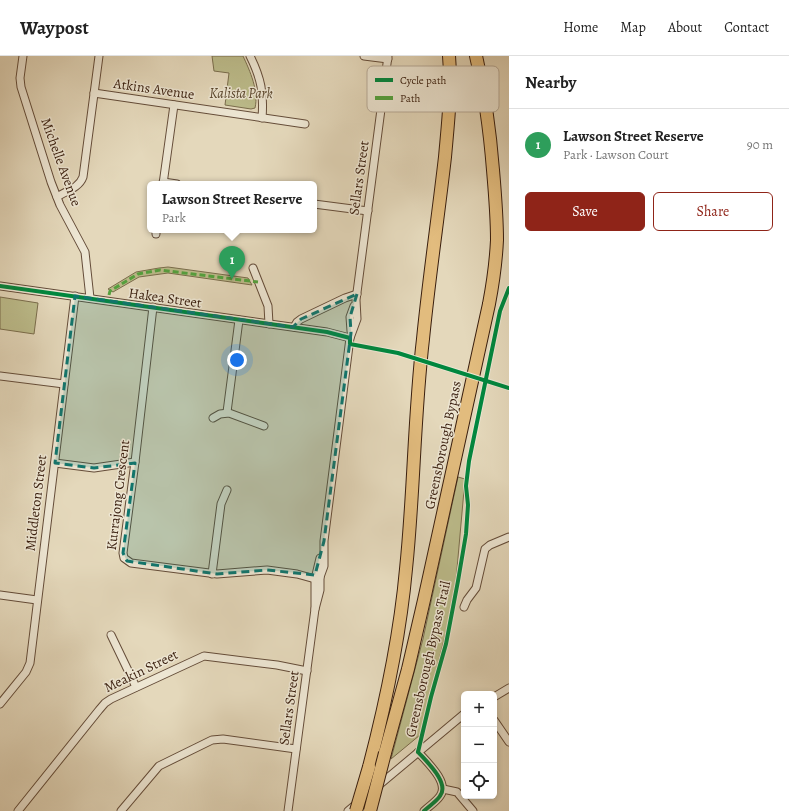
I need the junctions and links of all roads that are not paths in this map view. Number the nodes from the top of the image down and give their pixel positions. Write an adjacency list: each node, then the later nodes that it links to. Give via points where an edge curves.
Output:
1 (23, 56): 18 (street, Michelle Avenue, via 21,87)
2 (99, 56): 10 (street)
3 (250, 56): 15 (street, via 261,83)
4 (364, 56): 7 (street)
5 (449, 56): 8 (highway, Greensborough Bypass, bridge)
6 (476, 56): 9 (highway, Greensborough Bypass, bridge)
7 (388, 57)
8 (449, 66)
9 (478, 66)
10 (94, 93): 11 (street, Atkins Avenue); 18 (street, via 83,177 77,186)
11 (174, 105): 15 (street, Atkins Avenue); 17 (street)
12 (381, 112): 20 (street, Sellars Street)
13 (449, 112): 61 (highway, Greensborough Bypass, bridge, via 417,396 410,529 403,596 384,706)
14 (487, 112): 62 (highway, Greensborough Bypass, bridge, via 497,226 491,292 423,608)
15 (262, 118): 16 (street, Atkins Avenue)
16 (305, 124)
17 (163, 181)
18 (57, 196): 25 (street, Michelle Avenue, via 85,252)
19 (317, 204): 20 (street)
20 (368, 211): 24 (street, Sellars Street)
21 (252, 268): 28 (street, via 268,306)
22 (0, 286): 23 (street, Hakea Street)
23 (76, 296): 25 (street, Hakea Street); 32 (street, Middleton Street)
24 (356, 297): 29 (street, via 345,298 301,319); 30 (street, Sellars Street, via 356,319)
25 (90, 298): 26 (street, Hakea Street)
26 (153, 307): 27 (street, Hakea Street); 36 (street, Kurrajong Crescent)
27 (239, 320): 28 (street, Hakea Street); 33 (street)
28 (269, 324): 29 (street, Hakea Street)
29 (294, 327): 30 (street, Hakea Street)
30 (351, 335): 41 (street, Sellars Street, via 324,541 324,566)
31 (0, 376): 32 (street)
32 (64, 384): 37 (street, Middleton Street)
33 (227, 412): 34 (street); 35 (street)
34 (213, 418)
35 (264, 426)
36 (135, 462): 37 (street, via 94,468); 40 (street, Kurrajong Crescent, via 124,558 131,563)
37 (55, 463): 43 (street, Middleton Street)
38 (227, 490): 40 (street, via 221,504)
39 (509, 537): 44 (street, via 485,549 476,588)
40 (212, 574): 41 (street, Kurrajong Crescent, via 267,570)
41 (317, 577): 46 (street, Sellars Street, via 320,590)
42 (0, 596): 43 (street)
43 (37, 600): 50 (street, Middleton Street, via 29,666)
44 (464, 607)
45 (111, 635): 47 (street)
46 (307, 669): 47 (street, Meakin Street, via 204,656); 54 (street, Sellars Street)
47 (136, 687): 57 (street, Meakin Street, via 105,703)
48 (509, 688): 49 (street)
49 (497, 695)
50 (0, 704)
51 (461, 716): 55 (street)
52 (497, 724): 53 (street)
53 (509, 742)
54 (296, 749): 58 (street, via 223,739 212,740 156,768); 59 (street, Sellars Street)
55 (418, 752): 56 (street, via 441,779); 60 (street)
56 (443, 789): 63 (street, via 440,797); 64 (street, via 457,792)
57 (18, 811)
58 (121, 811)
59 (288, 811)
60 (348, 811)
61 (356, 811)
62 (370, 811)
63 (424, 811)
64 (473, 811)

